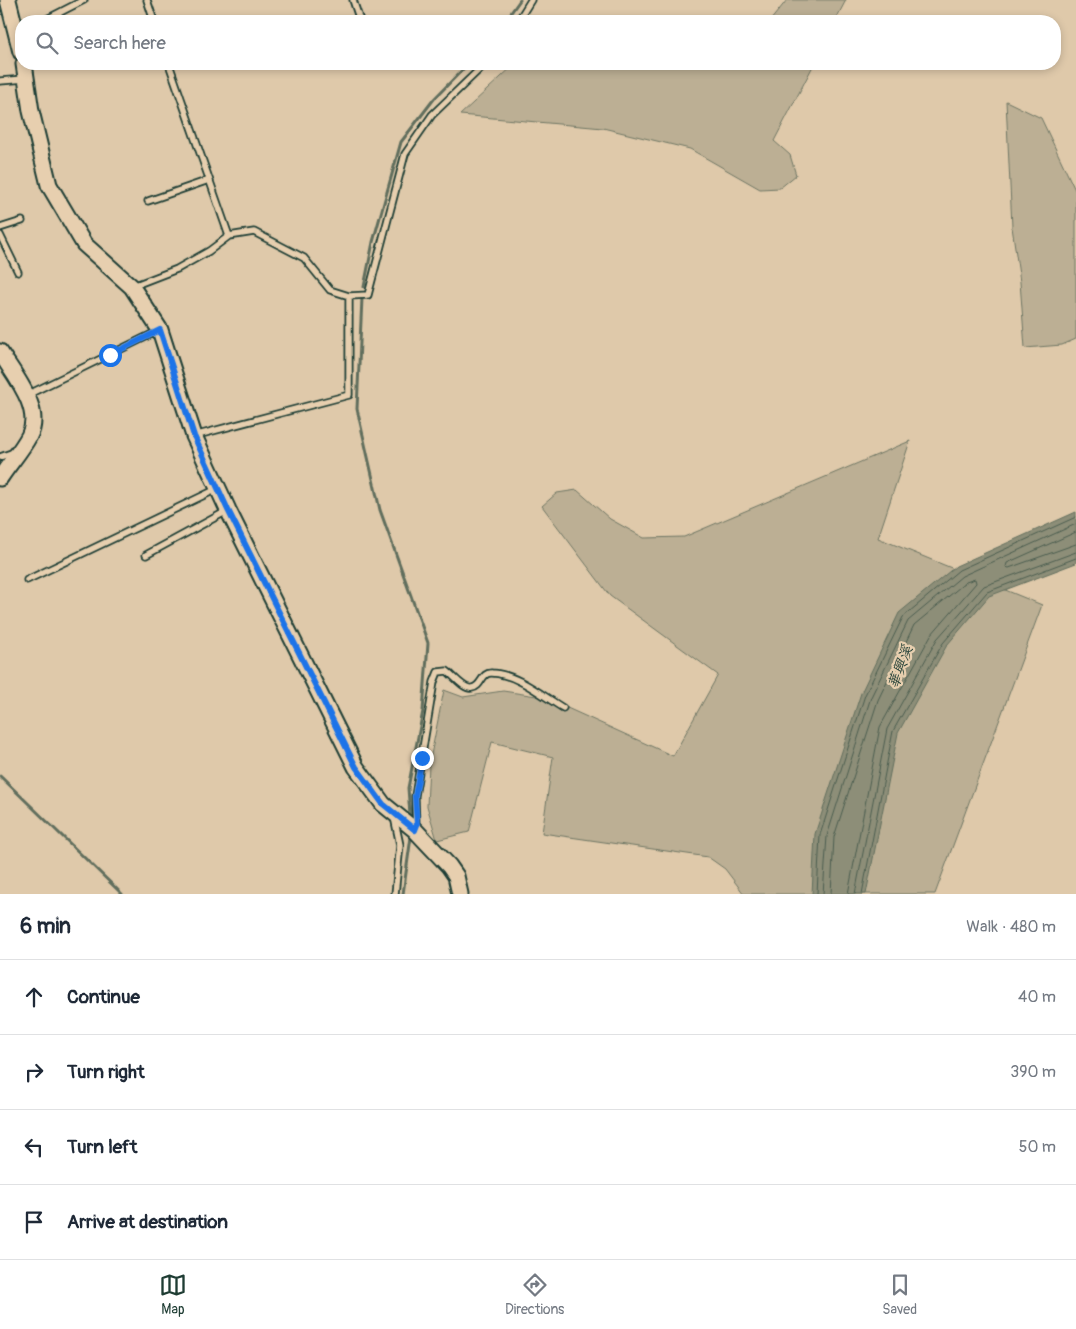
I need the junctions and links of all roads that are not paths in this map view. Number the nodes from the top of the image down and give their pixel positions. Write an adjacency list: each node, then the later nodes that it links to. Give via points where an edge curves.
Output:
1 (8, 0): 10 (street)
2 (84, 0): 6 (lane)
3 (147, 0): 7 (lane)
4 (353, 0): 8 (lane)
5 (531, 0): 9 (lane)
6 (55, 15)
7 (152, 15)
8 (358, 15)
9 (522, 15)
10 (15, 22)
11 (171, 70): 15 (lane)
12 (479, 70): 23 (lane, via 432,115 405,154 368,294)
13 (25, 71): 14 (lane); 22 (street, via 49,185 84,244)
14 (0, 81)
15 (209, 180): 16 (lane); 20 (lane)
16 (148, 201)
17 (22, 221): 18 (lane)
18 (0, 228)
19 (0, 235): 21 (lane)
20 (229, 236): 22 (lane, via 177,269); 23 (lane, via 254,232 304,258 330,290)
21 (18, 272)
22 (132, 287): 24 (street)
23 (349, 296): 27 (lane, via 349,395)
24 (160, 330): 26 (lane); 27 (street)
25 (0, 352): 26 (street)
26 (27, 396): 28 (street, via 34,417 30,435)
27 (194, 436): 31 (street)
28 (19, 450): 29 (lane); 30 (street)
29 (0, 457)
30 (0, 478)
31 (218, 488): 32 (street); 34 (lane)
32 (228, 510): 33 (lane); 36 (street, via 356,767 374,794)
33 (146, 555)
34 (27, 580)
35 (563, 708): 37 (lane, via 511,677 491,672 472,688 466,687 447,671 438,672 415,796)
36 (394, 813): 37 (street); 38 (lane, via 400,845)
37 (415, 830): 39 (street, via 453,871)
38 (395, 894)
39 (460, 894)

